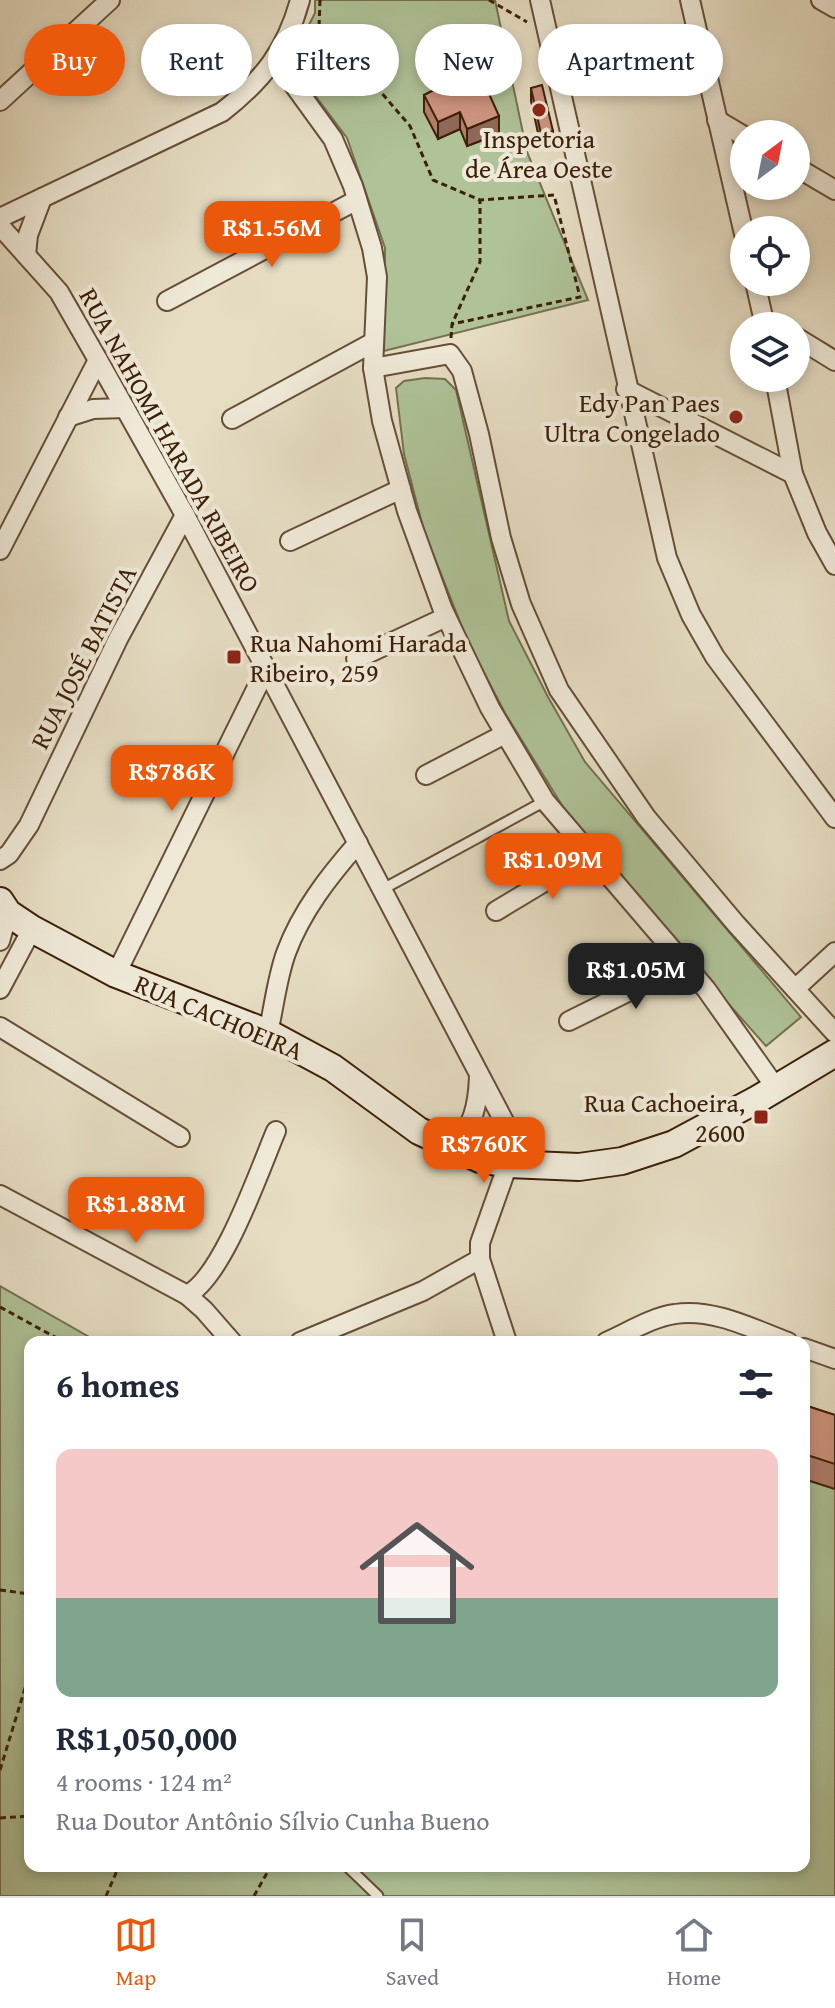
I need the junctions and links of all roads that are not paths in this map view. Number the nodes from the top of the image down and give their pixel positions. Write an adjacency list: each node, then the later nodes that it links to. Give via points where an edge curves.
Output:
1 (110, 0): 10 (street)
2 (300, 0): 7 (street)
3 (540, 0): 27 (street)
4 (690, 0): 11 (street)
5 (821, 0): 6 (street)
6 (835, 8)
7 (290, 24)
8 (268, 68): 15 (street, via 252,89 222,112)
9 (302, 96): 16 (street, via 333,139)
10 (0, 101)
11 (717, 120): 12 (street); 17 (street)
12 (730, 128)
13 (810, 175): 14 (street)
14 (835, 190)
15 (42, 198): 18 (street); 20 (street)
16 (357, 200): 21 (street); 22 (street, via 377,277)
17 (740, 216)
18 (0, 218)
19 (0, 226): 20 (street, RUA NAHOMI HARADA RIBEIRO)
20 (26, 255): 24 (street, RUA NAHOMI HARADA RIBEIRO, via 59,292)
21 (167, 301)
22 (372, 343): 26 (street); 31 (street)
23 (810, 346): 25 (street)
24 (98, 360): 29 (street, RUA NAHOMI HARADA RIBEIRO); 30 (street)
25 (835, 361)
26 (373, 368): 33 (street); 56 (street, via 450,354 462,371 521,604 559,690 646,817)
27 (626, 389): 32 (street); 44 (street, via 667,558 691,615 715,657)
28 (778, 392): 32 (street)
29 (125, 408): 30 (street, via 93,409); 34 (street, RUA NAHOMI HARADA RIBEIRO)
30 (68, 417): 36 (street)
31 (232, 419)
32 (793, 474): 37 (street)
33 (401, 489): 35 (street); 38 (street)
34 (185, 515): 40 (street, RUA NAHOMI HARADA RIBEIRO); 47 (street, RUA JOSÉ BATISTA, via 118,639 29,825)
35 (290, 541)
36 (0, 550)
37 (835, 565)
38 (446, 617): 39 (street); 41 (street)
39 (356, 659)
40 (265, 671): 45 (street, RUA NAHOMI HARADA RIBEIRO); 55 (street)
41 (505, 734): 42 (street); 43 (street)
42 (426, 775)
43 (545, 801): 46 (street); 48 (lane)
44 (835, 818)
45 (358, 843): 48 (street, RUA NAHOMI HARADA RIBEIRO); 60 (street, via 304,915 286,954)
46 (589, 855): 50 (street); 54 (street)
47 (0, 860)
48 (383, 889): 63 (street, RUA NAHOMI HARADA RIBEIRO)
49 (4, 907): 51 (main road, RUA CACHOEIRA); 52 (street)
50 (496, 911)
51 (32, 929): 55 (main road, RUA CACHOEIRA); 57 (street)
52 (0, 941)
53 (835, 952): 56 (street)
54 (684, 964): 58 (street); 64 (street)
55 (116, 974): 60 (main road, RUA CACHOEIRA)
56 (796, 988): 61 (street)
57 (0, 989)
58 (569, 1021)
59 (0, 1027): 66 (street)
60 (268, 1033): 67 (main road, RUA CACHOEIRA, via 333,1068 419,1131)
61 (835, 1033)
62 (835, 1053): 64 (main road, RUA CACHOEIRA)
63 (479, 1074): 67 (street, via 476,1113); 68 (street, RUA NAHOMI HARADA RIBEIRO)
64 (776, 1088): 68 (main road, RUA CACHOEIRA, via 674,1144 622,1161 579,1167)
65 (276, 1131): 71 (street, via 213,1269)
66 (180, 1137)
67 (453, 1149): 68 (main road, RUA CACHOEIRA)
68 (518, 1164): 70 (street, via 480,1243)
69 (0, 1195): 71 (street)
70 (480, 1259): 73 (street, via 423,1291); 74 (street)
71 (187, 1295): 72 (street)
72 (227, 1336)
73 (314, 1336)
74 (505, 1336)
75 (620, 1336): 76 (street, via 672,1314 692,1312)
76 (772, 1336)
77 (810, 1350): 78 (street)
78 (835, 1359)
79 (353, 1872): 80 (lane)
80 (378, 1896)

